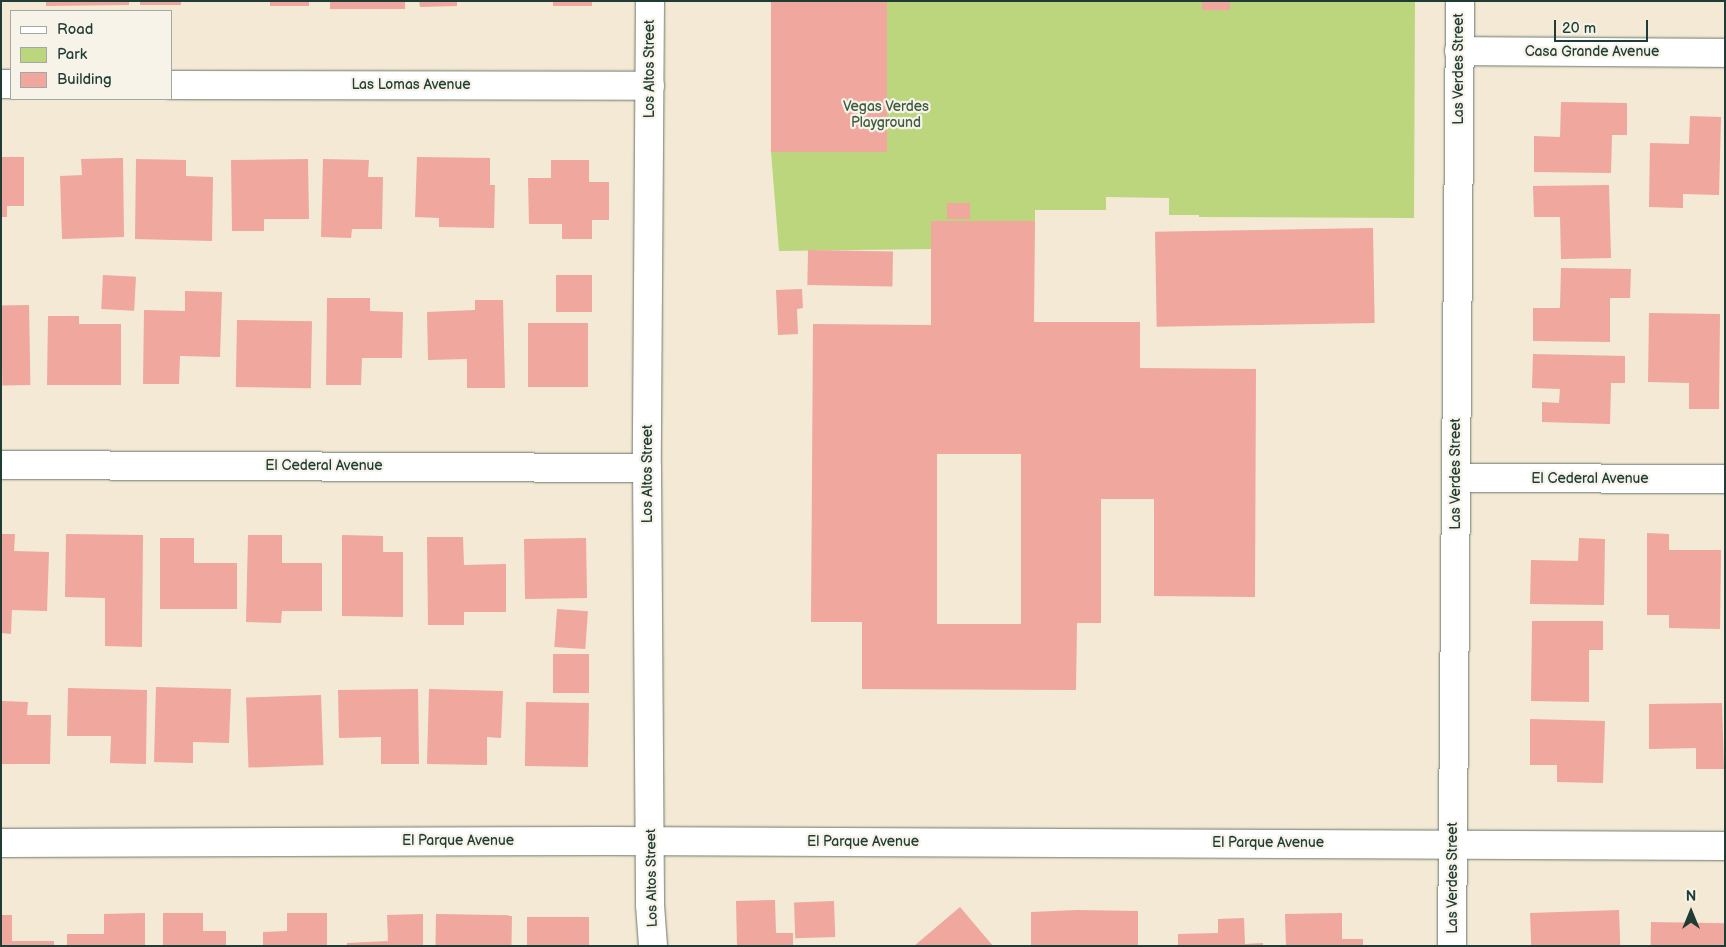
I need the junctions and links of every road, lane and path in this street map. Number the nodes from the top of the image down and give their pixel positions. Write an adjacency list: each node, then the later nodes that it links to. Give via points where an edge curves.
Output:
1 (650, 1): 6 (street, Los Altos Street)
2 (1460, 1): 3 (street, Las Verdes Street)
3 (1459, 50): 4 (street, Casa Grande Avenue); 9 (street, Las Verdes Street)
4 (1725, 52)
5 (172, 85): 6 (street, Las Lomas Avenue)
6 (650, 86): 8 (street, Los Altos Street)
7 (1, 464): 8 (street, El Cederal Avenue)
8 (647, 468): 11 (street, Los Altos Street)
9 (1456, 478): 10 (street, El Cederal Avenue); 13 (street, Las Verdes Street)
10 (1725, 479)
11 (652, 842): 12 (street, El Parque Avenue); 13 (street, El Parque Avenue); 15 (street, Los Altos Street)
12 (1, 843)
13 (1453, 843): 14 (street, El Parque Avenue); 16 (street, Las Verdes Street)
14 (1725, 846)
15 (653, 946)
16 (1452, 946)

